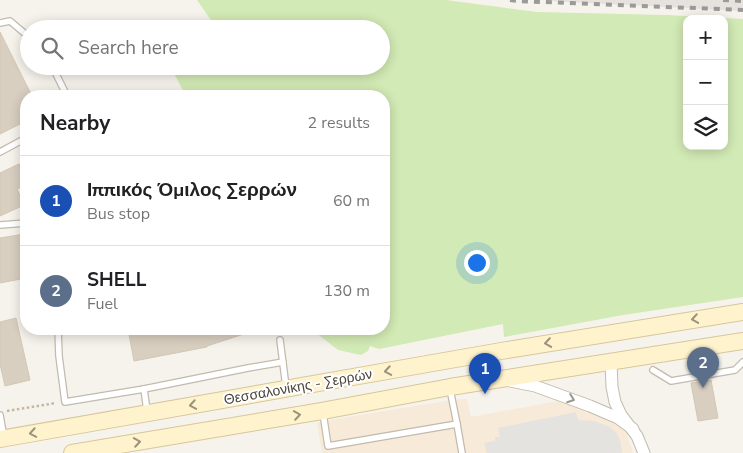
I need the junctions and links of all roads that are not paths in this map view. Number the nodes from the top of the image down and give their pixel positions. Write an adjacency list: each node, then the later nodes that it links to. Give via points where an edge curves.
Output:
1 (0, 23): 2 (lane, via 10,21)
2 (20, 29)
3 (56, 75): 4 (lane)
4 (64, 90)
5 (20, 141): 6 (lane)
6 (0, 152)
7 (20, 223): 8 (lane)
8 (0, 225)
9 (743, 312): 20 (main road, Θεσσαλονίκης - Σερρών, one-way to 20)
10 (58, 335): 19 (lane, via 65,402)
11 (280, 340): 13 (lane)
12 (743, 341): 14 (main road, Θεσσαλονίκης - Σερρών)
13 (283, 362): 19 (lane); 20 (lane)
14 (611, 362): 17 (main road, Θεσσαλονίκης - Σερρών); 25 (street, via 615,402)
15 (743, 362): 16 (lane, via 735,370 670,382)
16 (653, 370)
17 (490, 381): 18 (main road, Θεσσαλονίκης - Σερρών); 25 (street, one-way to 25, via 513,381 546,389 618,418)
18 (450, 387): 21 (main road, Θεσσαλονίκης - Σερρών); 24 (lane)
19 (144, 389): 23 (lane)
20 (287, 389): 23 (main road, Θεσσαλονίκης - Σερρών, one-way to 23)
21 (322, 411): 27 (lane); 28 (main road, Θεσσαλονίκης - Σερρών, one-way to 21)
22 (0, 413): 26 (lane)
23 (148, 413): 26 (main road, Θεσσαλονίκης - Σερρών, one-way to 26)
24 (456, 424): 27 (lane); 31 (lane)
25 (633, 429): 32 (street)
26 (2, 438)
27 (328, 446): 30 (lane)
28 (93, 451): 29 (main road, Θεσσαλονίκης - Σερρών)
29 (72, 453)
30 (330, 453)
31 (462, 453)
32 (644, 453)

